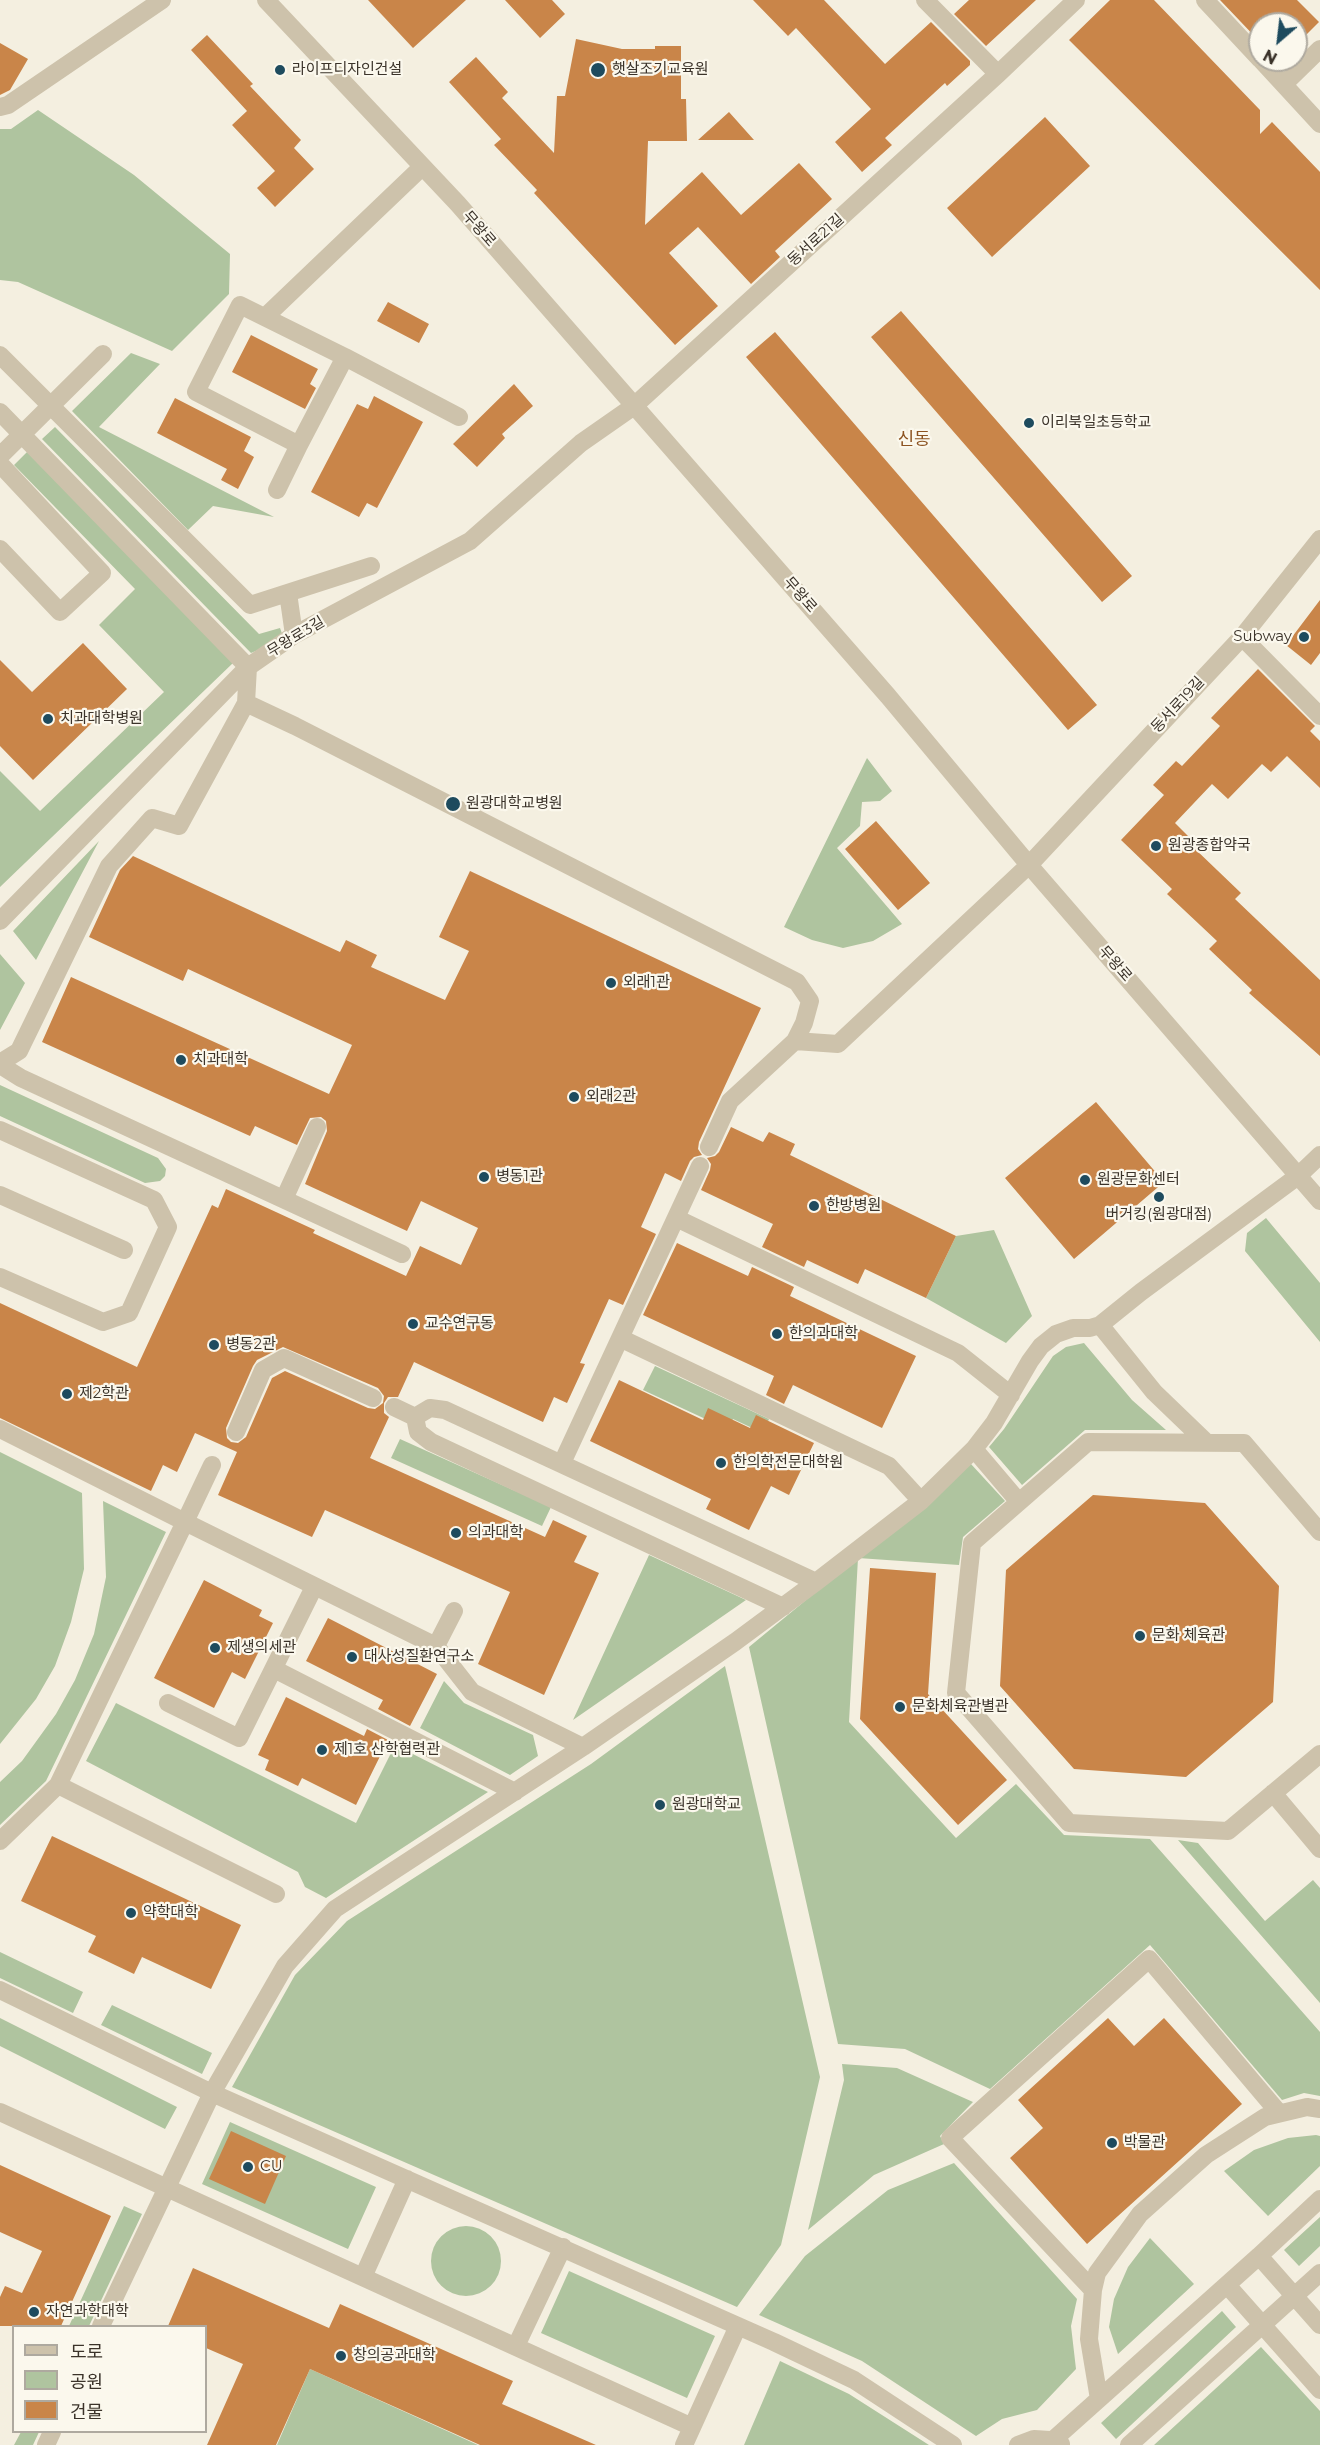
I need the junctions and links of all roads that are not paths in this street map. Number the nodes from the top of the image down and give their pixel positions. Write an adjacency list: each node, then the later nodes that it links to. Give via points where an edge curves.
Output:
1 (162, 0): 11 (street, via 8,105)
2 (266, 0): 13 (street, 무왕로)
3 (925, 0): 9 (street)
4 (1076, 0): 9 (street, 동서로21길)
5 (1205, 0): 6 (street)
6 (1248, 45)
7 (1320, 49): 10 (street)
8 (1273, 72): 10 (street)
9 (998, 74): 19 (street, 동서로21길)
10 (1284, 84): 12 (street)
11 (0, 106)
12 (1320, 124)
13 (422, 166): 14 (street); 19 (street, 무왕로)
14 (265, 317): 17 (street); 23 (street, via 240,304 196,392)
15 (103, 354): 18 (street)
16 (0, 355): 18 (street)
17 (345, 357): 21 (street); 23 (street)
18 (51, 406): 22 (street); 30 (street, via 250,605)
19 (634, 406): 31 (street, 무왕로3길, via 581,443 470,541); 36 (street, 무왕로, via 888,696)
20 (0, 412): 22 (street)
21 (459, 417)
22 (22, 434): 24 (street); 33 (street)
23 (299, 445): 26 (street)
24 (0, 456)
25 (0, 465): 28 (street, via 102,573 60,612)
26 (277, 490)
27 (1320, 539): 32 (street, 동서로19길)
28 (0, 549)
29 (371, 566): 30 (street)
30 (288, 593): 31 (street)
31 (294, 635): 33 (street, 무왕로3길)
32 (1242, 637): 35 (street); 36 (street, 동서로19길)
33 (248, 667): 34 (street); 37 (street, 무왕로3길)
34 (246, 703): 38 (street, via 797,982 810,1001); 39 (street, via 178,826 152,818 109,866 19,1051)
35 (1320, 716)
36 (1029, 865): 38 (street, 동서로19길, via 838,1044); 45 (street, 무왕로)
37 (0, 921)
38 (795, 1041): 42 (street, via 730,1101)
39 (0, 1064): 47 (street, via 21,1078)
40 (317, 1127): 47 (street)
41 (0, 1130): 52 (street, via 154,1200 168,1227 129,1313 103,1322)
42 (709, 1147)
43 (1320, 1155): 45 (street)
44 (700, 1166): 49 (street)
45 (1298, 1176): 48 (street, 무왕로); 53 (street)
46 (0, 1195): 50 (street)
47 (284, 1199): 51 (street)
48 (1320, 1201)
49 (676, 1218): 54 (street); 55 (street, via 958,1353)
50 (124, 1250)
51 (402, 1254)
52 (0, 1277)
53 (1100, 1325): 55 (street, via 1056,1334 1041,1346); 61 (street, via 1154,1392)
54 (620, 1338): 63 (street); 65 (street, via 888,1466)
55 (1011, 1395): 62 (street)
56 (374, 1398): 60 (street, via 284,1358 263,1370)
57 (394, 1407): 58 (street)
58 (415, 1417): 63 (street, via 430,1408 445,1410); 71 (street, via 418,1432 430,1442)
59 (0, 1429): 67 (street)
60 (236, 1432)
61 (1207, 1443): 66 (street, via 1088,1442); 68 (street, via 1244,1443)
62 (974, 1449): 65 (street); 66 (street)
63 (562, 1463): 69 (street)
64 (212, 1465): 67 (street)
65 (921, 1501): 69 (street)
66 (1019, 1502): 81 (street, via 972,1544 956,1693 1069,1823 1228,1831)
67 (185, 1522): 70 (street); 79 (street)
68 (1320, 1532)
69 (816, 1582): 71 (street)
70 (314, 1587): 73 (street); 74 (street)
71 (783, 1607): 76 (street)
72 (454, 1611): 73 (street)
73 (436, 1646): 76 (street, via 472,1692)
74 (274, 1669): 75 (street, via 239,1738); 80 (street)
75 (168, 1703)
76 (583, 1747): 80 (street)
77 (1314, 1759): 78 (street); 81 (street)
78 (1320, 1778)
79 (58, 1785): 82 (street); 84 (street)
80 (515, 1792): 86 (street, via 335,1910 285,1966)
81 (1273, 1793): 83 (street)
82 (0, 1841)
83 (1320, 1849)
84 (276, 1894)
85 (0, 1990): 86 (street)
86 (212, 2093): 90 (street); 91 (street)
87 (1320, 2109): 89 (street, via 1307,2107)
88 (0, 2112): 91 (street)
89 (1279, 2113): 98 (street, via 1265,2117 1206,2154 1140,2214 1097,2273); 98 (street, via 1149,1959 950,2138)
90 (407, 2179): 93 (street); 96 (street)
91 (166, 2189): 96 (street); 100 (street)
92 (1320, 2199): 94 (street)
93 (562, 2247): 103 (street); 104 (street)
94 (1259, 2256): 97 (street); 99 (street)
95 (1320, 2273): 99 (street)
96 (363, 2277): 104 (street)
97 (1227, 2285): 101 (street); 106 (street)
98 (1093, 2290): 106 (street, via 1089,2339)
99 (1295, 2297): 101 (street); 102 (street)
100 (101, 2325)
101 (1263, 2325): 105 (street); 112 (street)
102 (1320, 2325)
103 (738, 2326): 107 (street); 110 (street, via 854,2380)
104 (516, 2346): 107 (street)
105 (1320, 2390)
106 (1099, 2399): 108 (street)
107 (692, 2427): 109 (street)
108 (1058, 2443): 111 (street, via 1034,2439)
109 (684, 2445)
110 (953, 2445)
111 (1018, 2445)
112 (1129, 2445)

